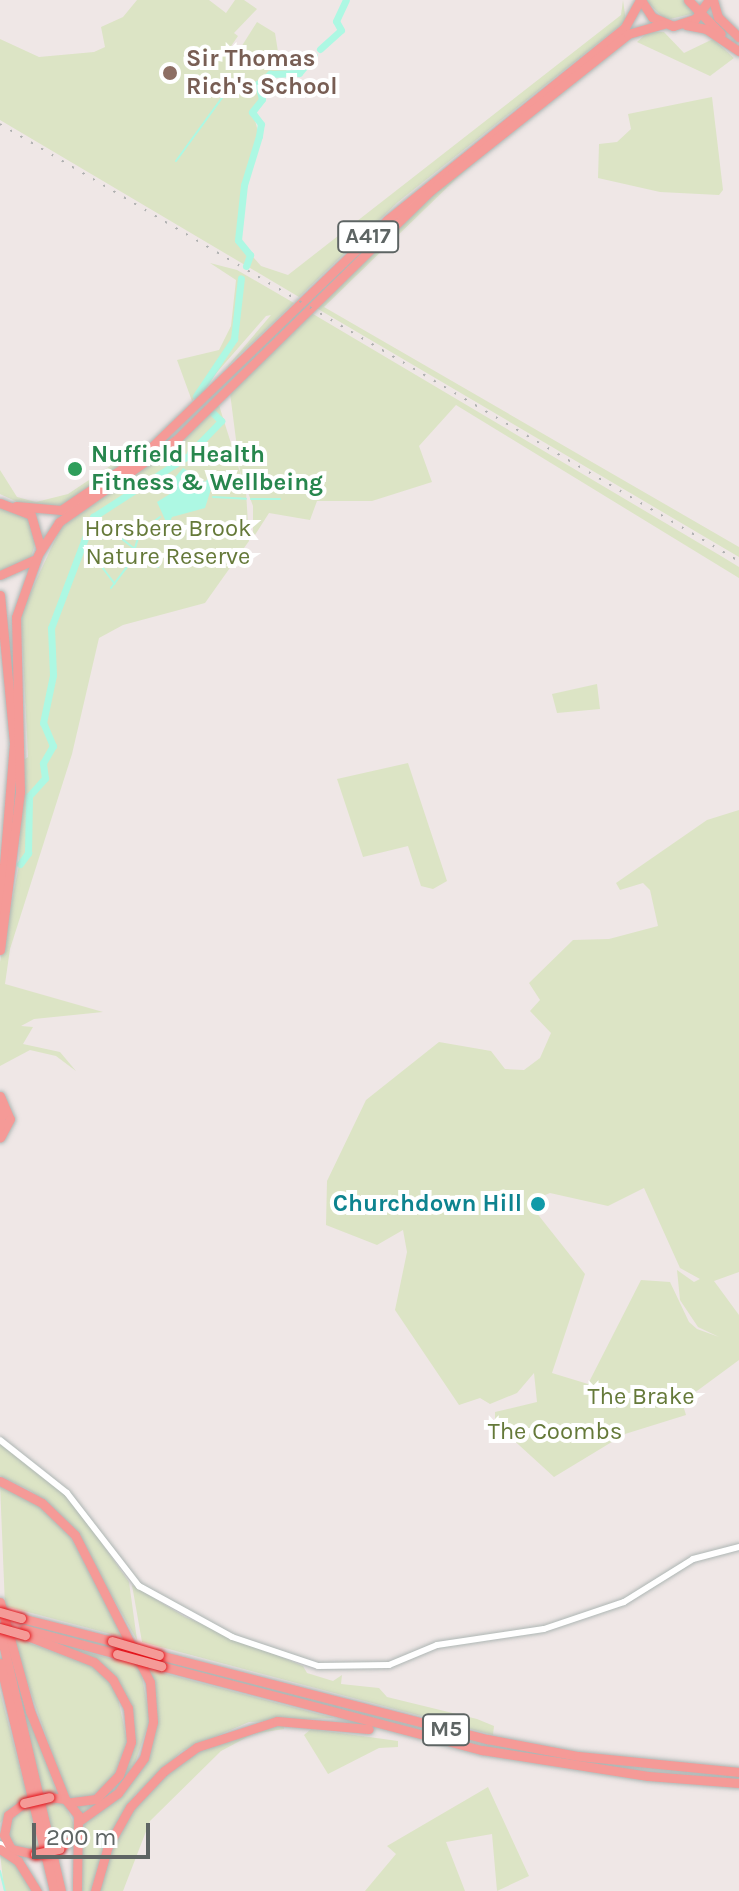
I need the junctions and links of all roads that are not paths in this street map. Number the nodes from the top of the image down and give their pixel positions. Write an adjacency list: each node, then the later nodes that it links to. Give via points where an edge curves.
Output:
1 (641, 0): 5 (highway); 11 (highway, A417, via 625,27 387,220 144,454 61,510)
2 (688, 0): 4 (highway)
3 (711, 0): 4 (highway); 7 (highway, via 718,17)
4 (700, 15): 6 (highway); 8 (highway)
5 (664, 24): 6 (highway); 12 (highway, A417, via 632,31 429,192 177,439 59,522)
6 (682, 24): 8 (highway, via 706,29)
7 (739, 37)
8 (728, 43): 9 (highway)
9 (739, 51)
10 (0, 500): 11 (highway, A417)
11 (14, 505): 12 (highway, via 37,524)
12 (38, 554): 13 (highway, via 19,571); 16 (highway, A417, via 16,617 20,792)
13 (0, 575)
14 (0, 595): 15 (highway, via 14,743)
15 (0, 913)
16 (0, 950)
17 (0, 1096): 20 (highway, via 10,1119)
18 (0, 1106): 19 (highway)
19 (0, 1126)
20 (0, 1138)
21 (0, 1440): 23 (street, via 61,1487 139,1586 283,1659 380,1666 437,1645 517,1634 610,1607 693,1559)
22 (0, 1481): 36 (highway, via 42,1503 75,1535 150,1682 153,1722 144,1758 118,1793)
23 (739, 1547)
24 (0, 1602): 35 (highway, via 26,1697)
25 (0, 1612): 28 (highway, M5, bridge, via 112,1641)
26 (0, 1627): 27 (highway, M5, bridge); 42 (highway)
27 (24, 1632): 28 (highway, M5, bridge); 35 (highway, M5, via 94,1662 113,1680 128,1708 131,1742 119,1775 96,1799)
28 (160, 1660): 32 (highway, M5); 33 (highway, M5, via 487,1739 578,1756)
29 (0, 1663): 31 (highway)
30 (0, 1679): 31 (highway)
31 (13, 1720): 41 (highway)
32 (404, 1734): 34 (highway, M5, via 570,1766); 44 (highway, M5, via 287,1720 204,1744 164,1771 130,1807 108,1846)
33 (739, 1772)
34 (739, 1783)
35 (67, 1800): 36 (highway); 37 (highway, bridge, via 49,1797 24,1803)
36 (79, 1821): 38 (highway)
37 (2, 1825): 39 (highway)
38 (78, 1834): 39 (highway, bridge, via 59,1849 35,1854); 43 (highway)
39 (7, 1849): 40 (highway); 40 (highway)
40 (37, 1891)
41 (54, 1891)
42 (61, 1891)
43 (77, 1891)
44 (95, 1891)

